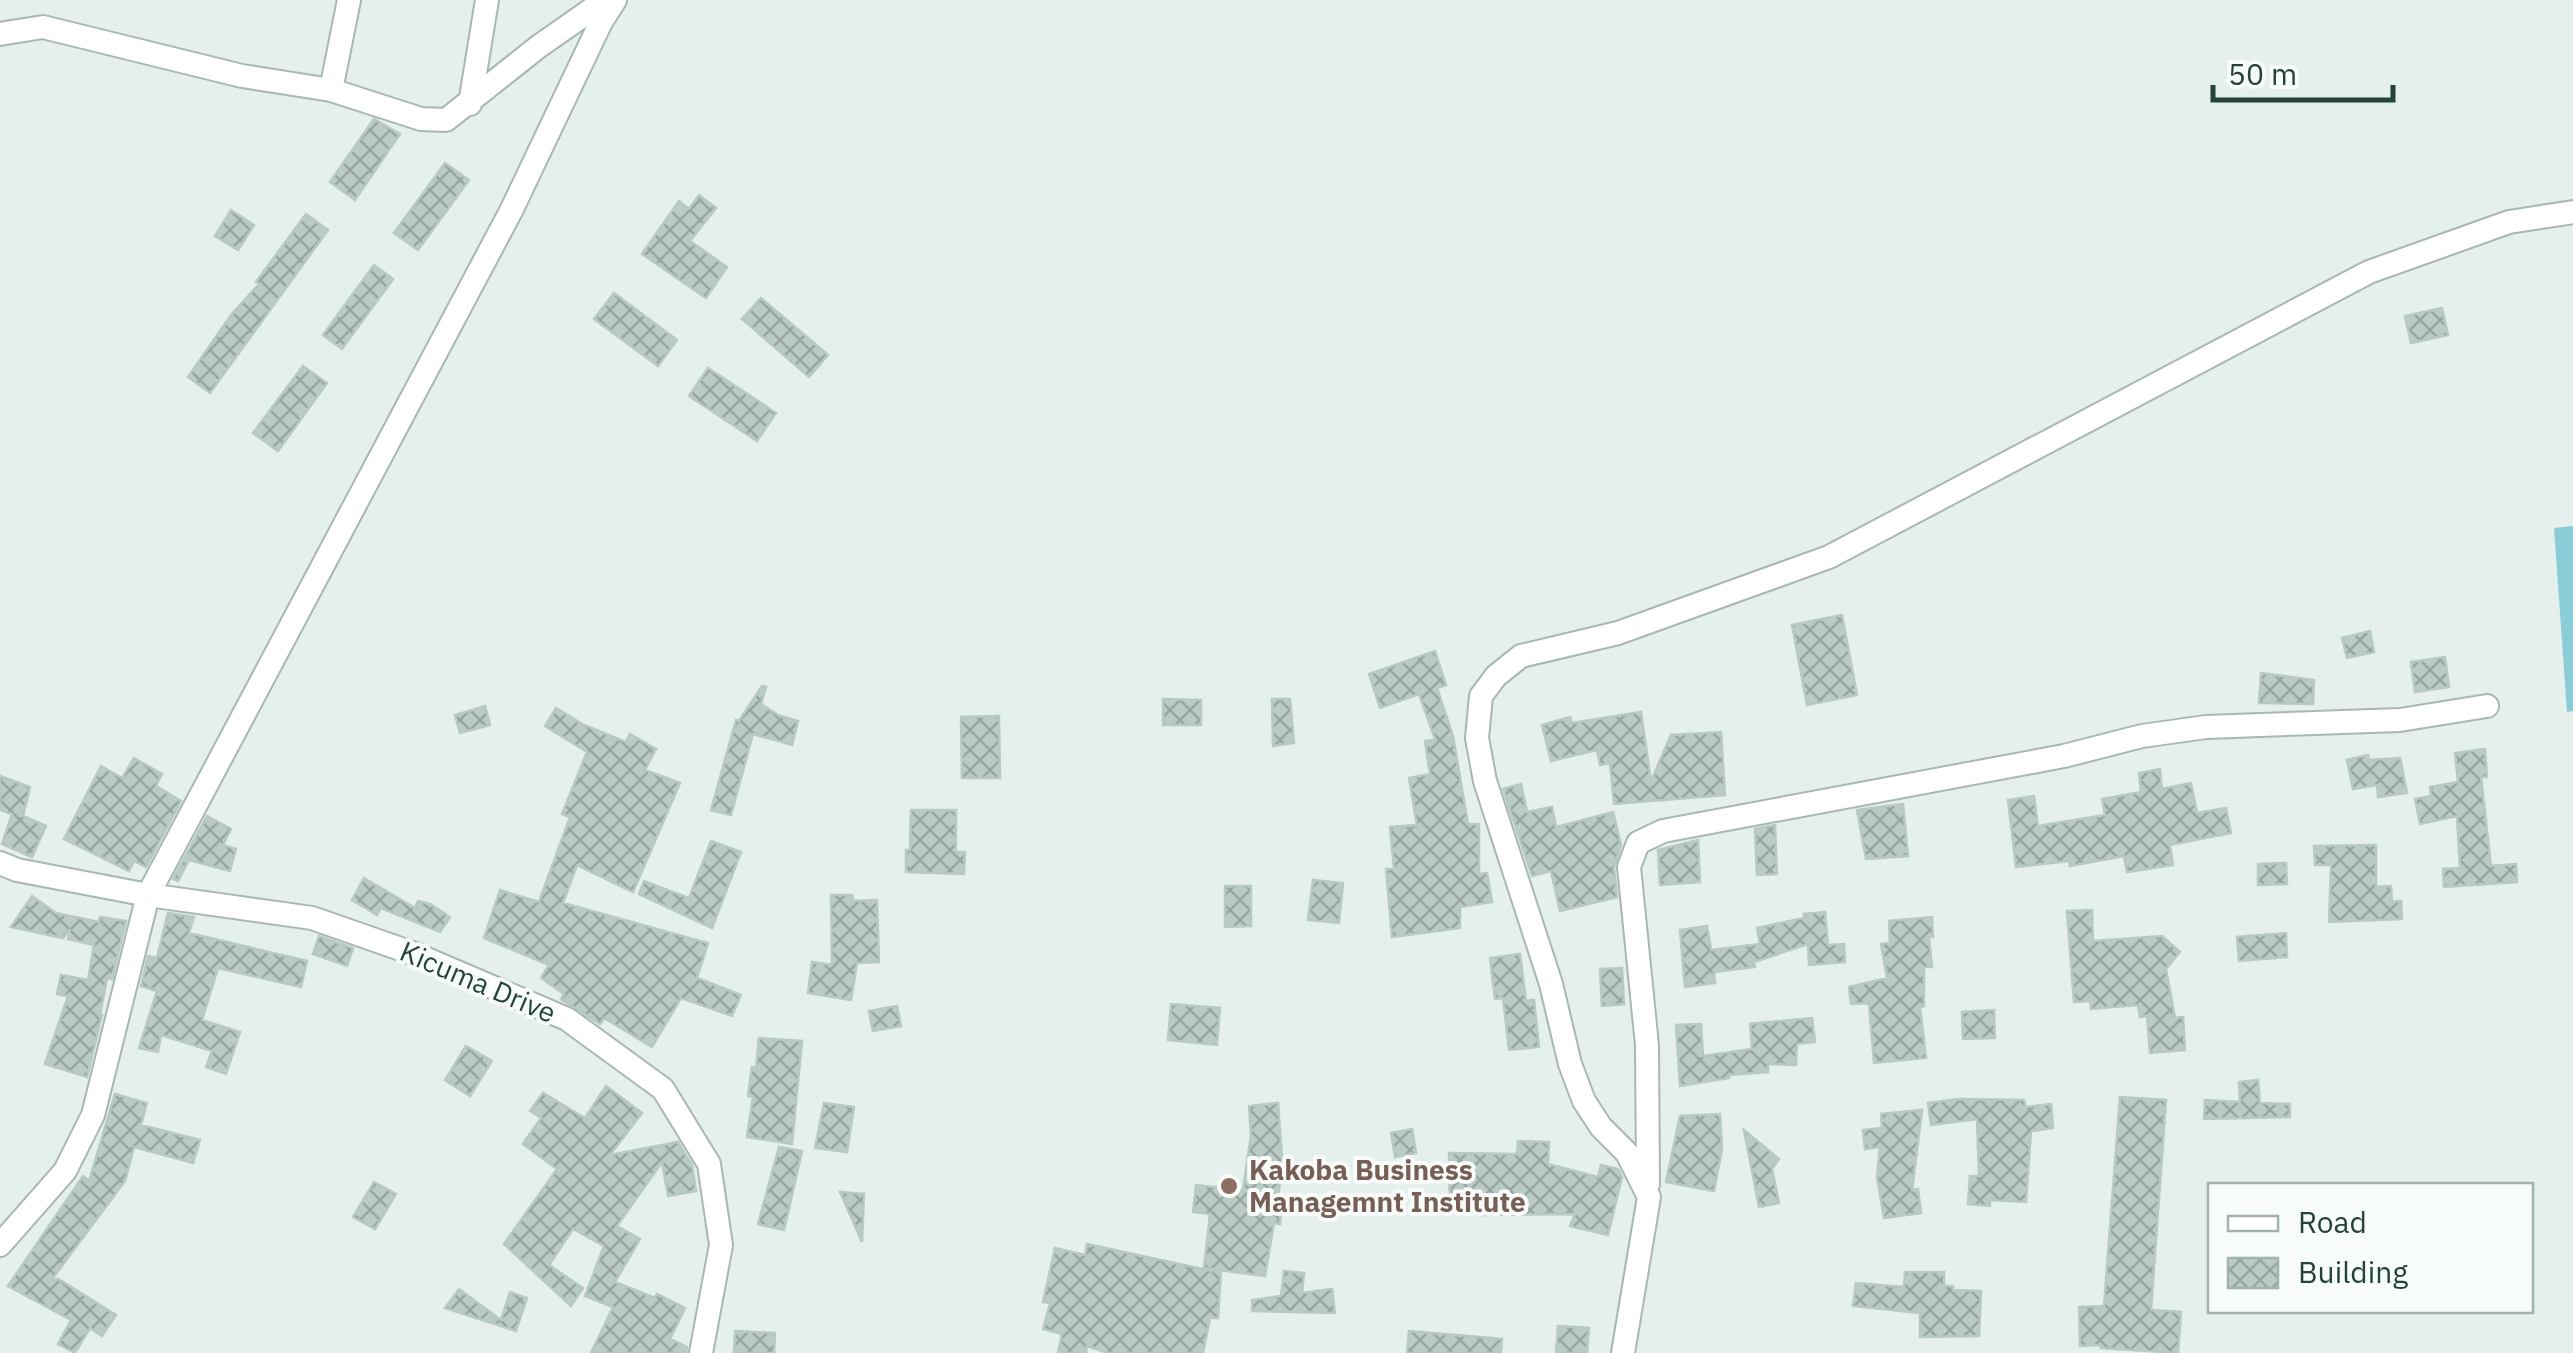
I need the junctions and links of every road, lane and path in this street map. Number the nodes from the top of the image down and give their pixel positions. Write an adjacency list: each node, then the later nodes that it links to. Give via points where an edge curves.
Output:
1 (349, 0): 6 (street)
2 (487, 0): 7 (street)
3 (605, 0): 7 (street)
4 (616, 0): 11 (street)
5 (0, 34): 6 (street, via 44,26 242,76)
6 (331, 90): 7 (street, via 422,119 446,120)
7 (470, 104)
8 (2573, 212): 12 (street, via 2510,222 2370,272 1828,557 1618,633 1521,656 1496,676 1481,696 1477,738 1484,782 1584,1101 1627,1154)
9 (2487, 706): 12 (street, via 2400,720 2206,727 2142,736 1663,830 1638,843 1629,866 1647,1046)
10 (0, 863): 11 (street, Kicuma Drive)
11 (148, 895): 13 (street, via 83,1140 65,1171); 14 (street, Kicuma Drive, via 312,918 415,954 567,1019 663,1089 709,1164 721,1244)
12 (1648, 1197): 15 (street)
13 (0, 1245)
14 (700, 1353)
15 (1623, 1353)

